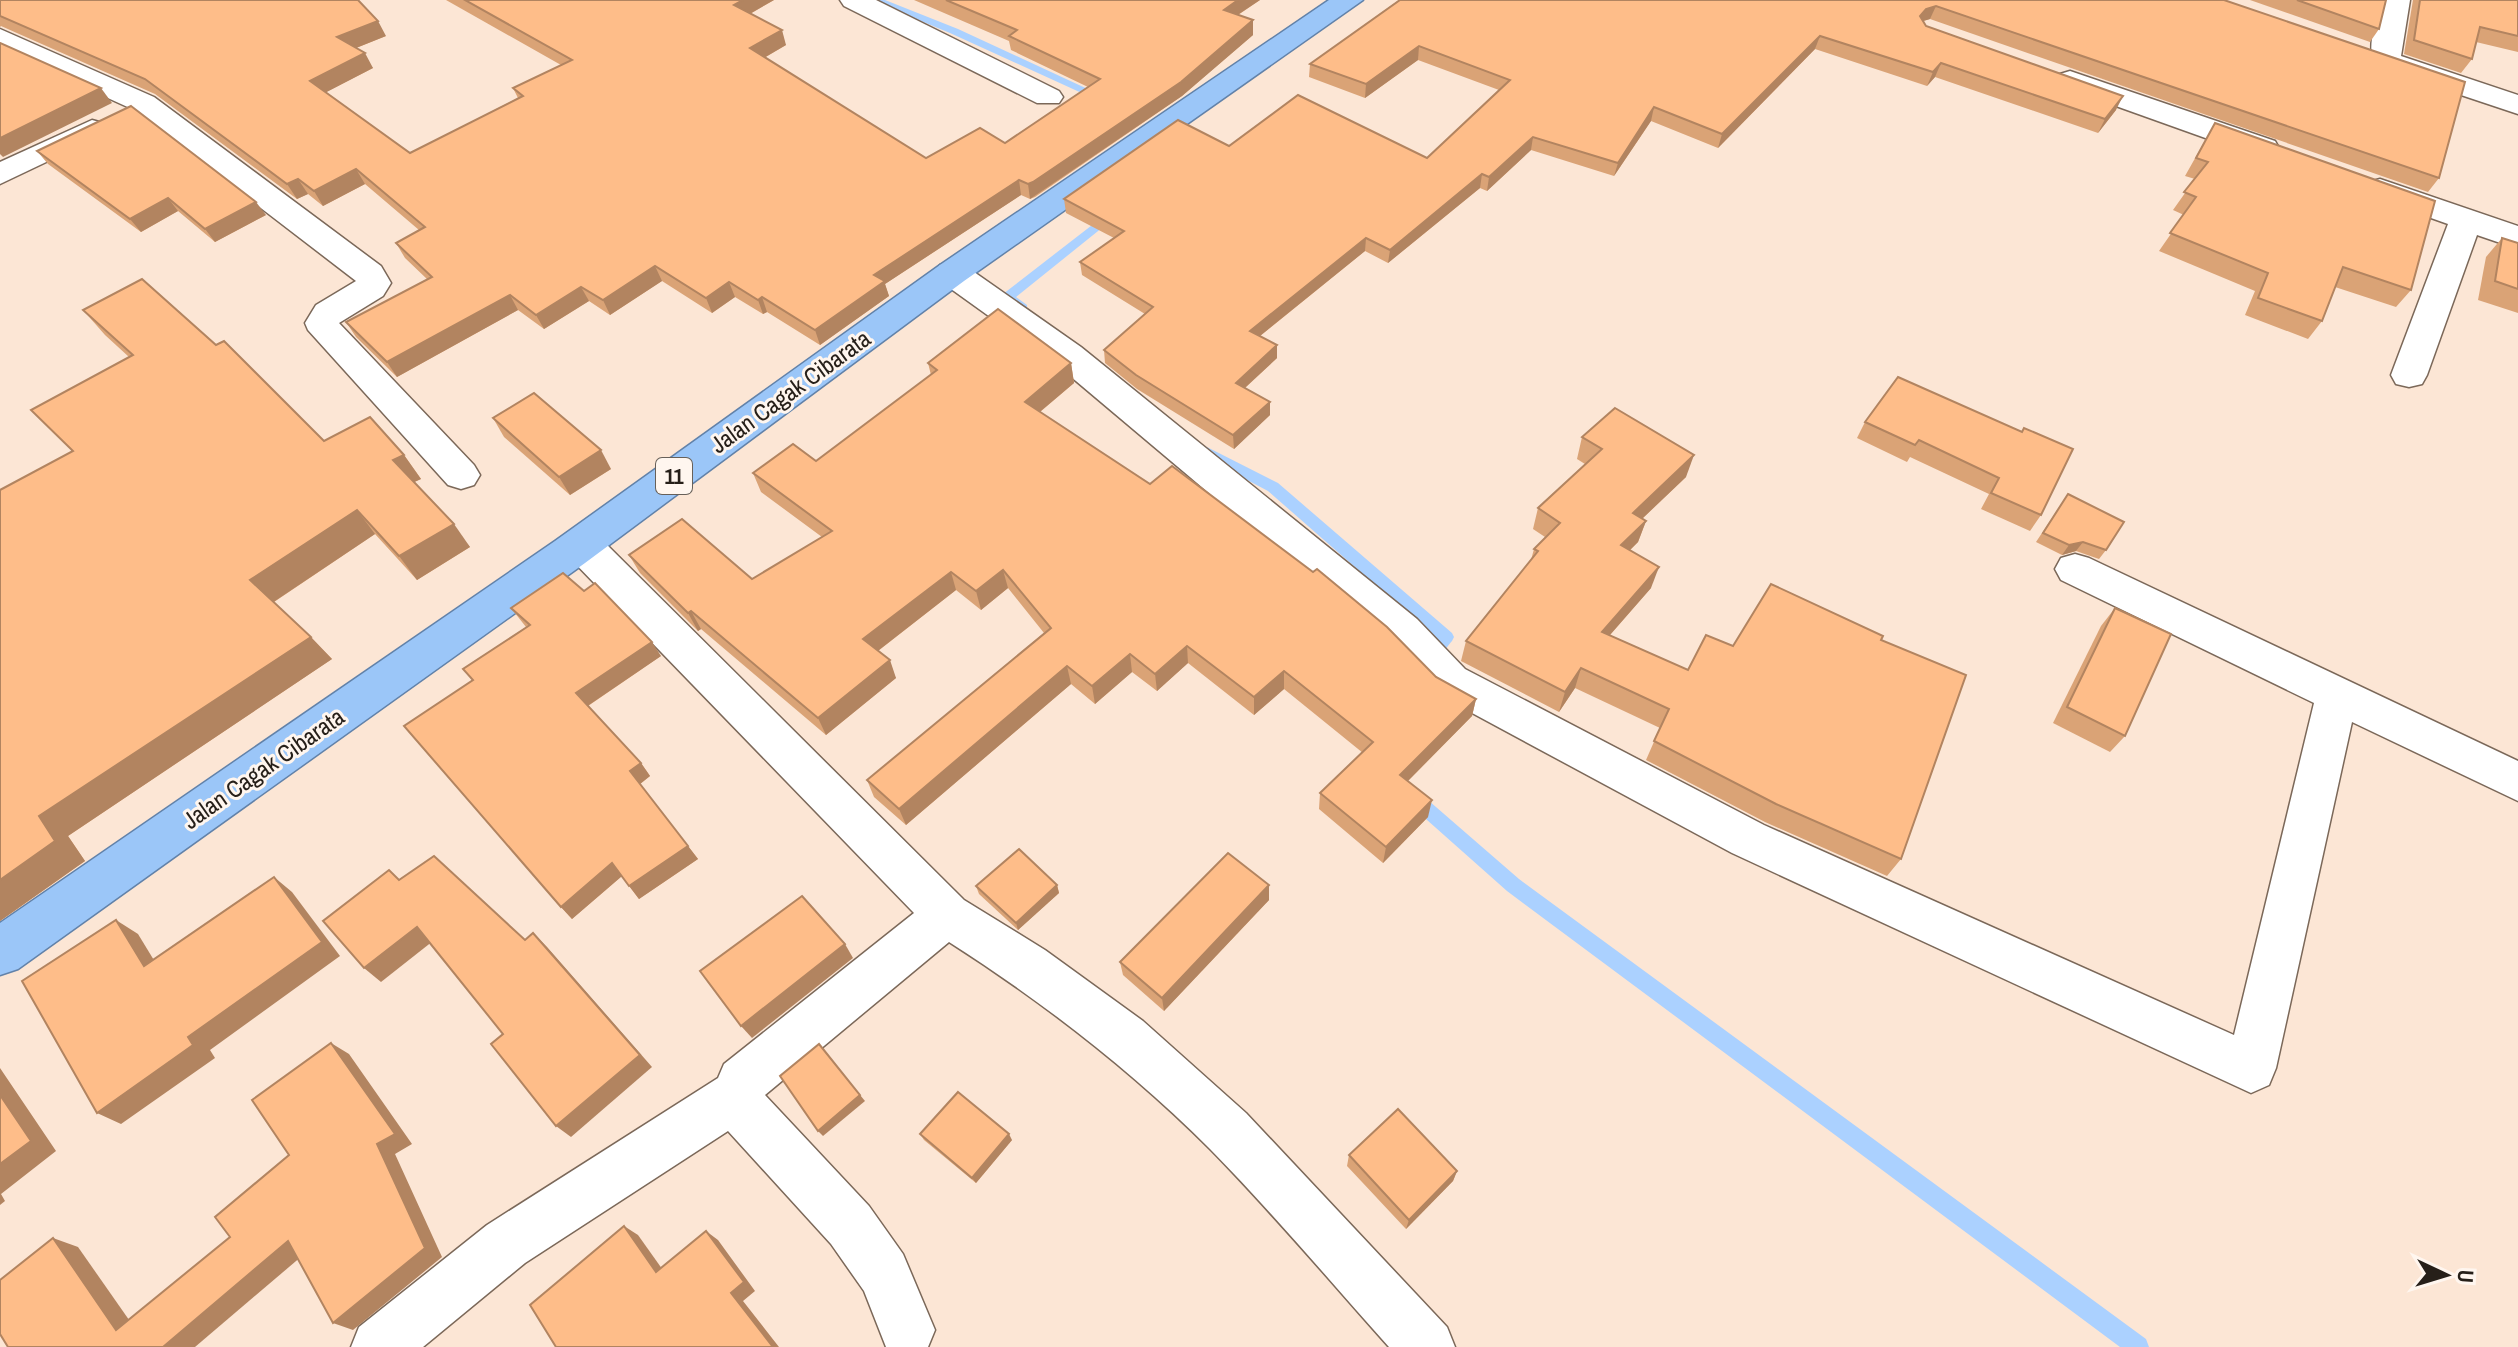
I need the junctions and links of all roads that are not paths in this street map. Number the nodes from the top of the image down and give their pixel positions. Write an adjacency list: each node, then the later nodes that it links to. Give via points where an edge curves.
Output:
1 (854, 0): 8 (street)
2 (1348, 0): 16 (highway, Jalan Cagak Cibarata / 11)
3 (2396, 0): 6 (street)
4 (1, 41): 9 (street)
5 (2357, 50): 6 (street)
6 (2387, 61): 10 (street)
7 (2035, 67): 11 (street)
8 (1048, 97)
9 (143, 103): 12 (street); 18 (street, via 372,277 371,288 328,313 323,325)
10 (2518, 105)
11 (2288, 156)
12 (0, 174)
13 (2347, 177): 14 (street)
14 (2466, 219): 15 (street); 17 (street)
15 (2518, 238)
16 (952, 273): 19 (highway, Jalan Cagak Cibarata / 11); 21 (street, via 1069,356 1402,631 1450,681 1748,839 2251,1068)
17 (2409, 375)
18 (461, 475)
19 (581, 544): 23 (street); 24 (highway, Jalan Cagak Cibarata / 11)
20 (2075, 569): 21 (street)
21 (2337, 694): 22 (street)
22 (2518, 782)
23 (947, 915): 25 (street, via 742,1082); 28 (street, via 1028,966 1125,1038 1228,1131)
24 (0, 952)
25 (739, 1094): 26 (street, via 744,1110 850,1225 884,1273); 27 (street, via 506,1244)
26 (907, 1330)
27 (379, 1347)
28 (1427, 1347)

